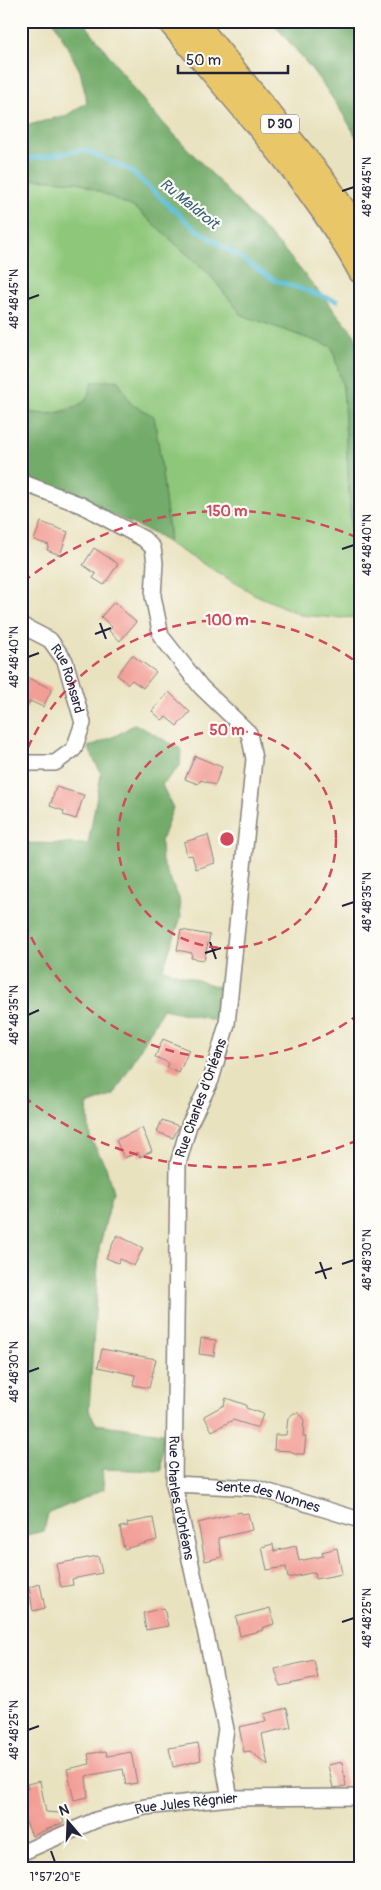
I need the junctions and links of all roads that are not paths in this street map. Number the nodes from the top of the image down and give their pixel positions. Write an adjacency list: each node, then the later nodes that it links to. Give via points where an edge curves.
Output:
1 (168, 21): 4 (main road, D 30, via 283,159)
2 (195, 21): 3 (main road, D 30, via 319,173)
3 (360, 232)
4 (360, 272)
5 (21, 482): 8 (street, Rue Charles d'Orléans, via 81,505 144,539 153,548 153,596 161,636 201,687 250,733 254,759 227,1024 210,1080 189,1125 178,1164)
6 (21, 625): 7 (street, Rue Ronsard, via 50,640 65,661 83,723 74,749 55,763)
7 (21, 763)
8 (174, 1484): 9 (street, Sente des Nonnes, via 256,1488); 11 (street, Rue Charles d'Orléans, via 226,1729 222,1755)
9 (360, 1520)
10 (360, 1797): 11 (street, Rue Jules Régnier)
11 (230, 1798): 12 (street, Rue Jules Régnier, via 145,1807 96,1820)
12 (21, 1852)

